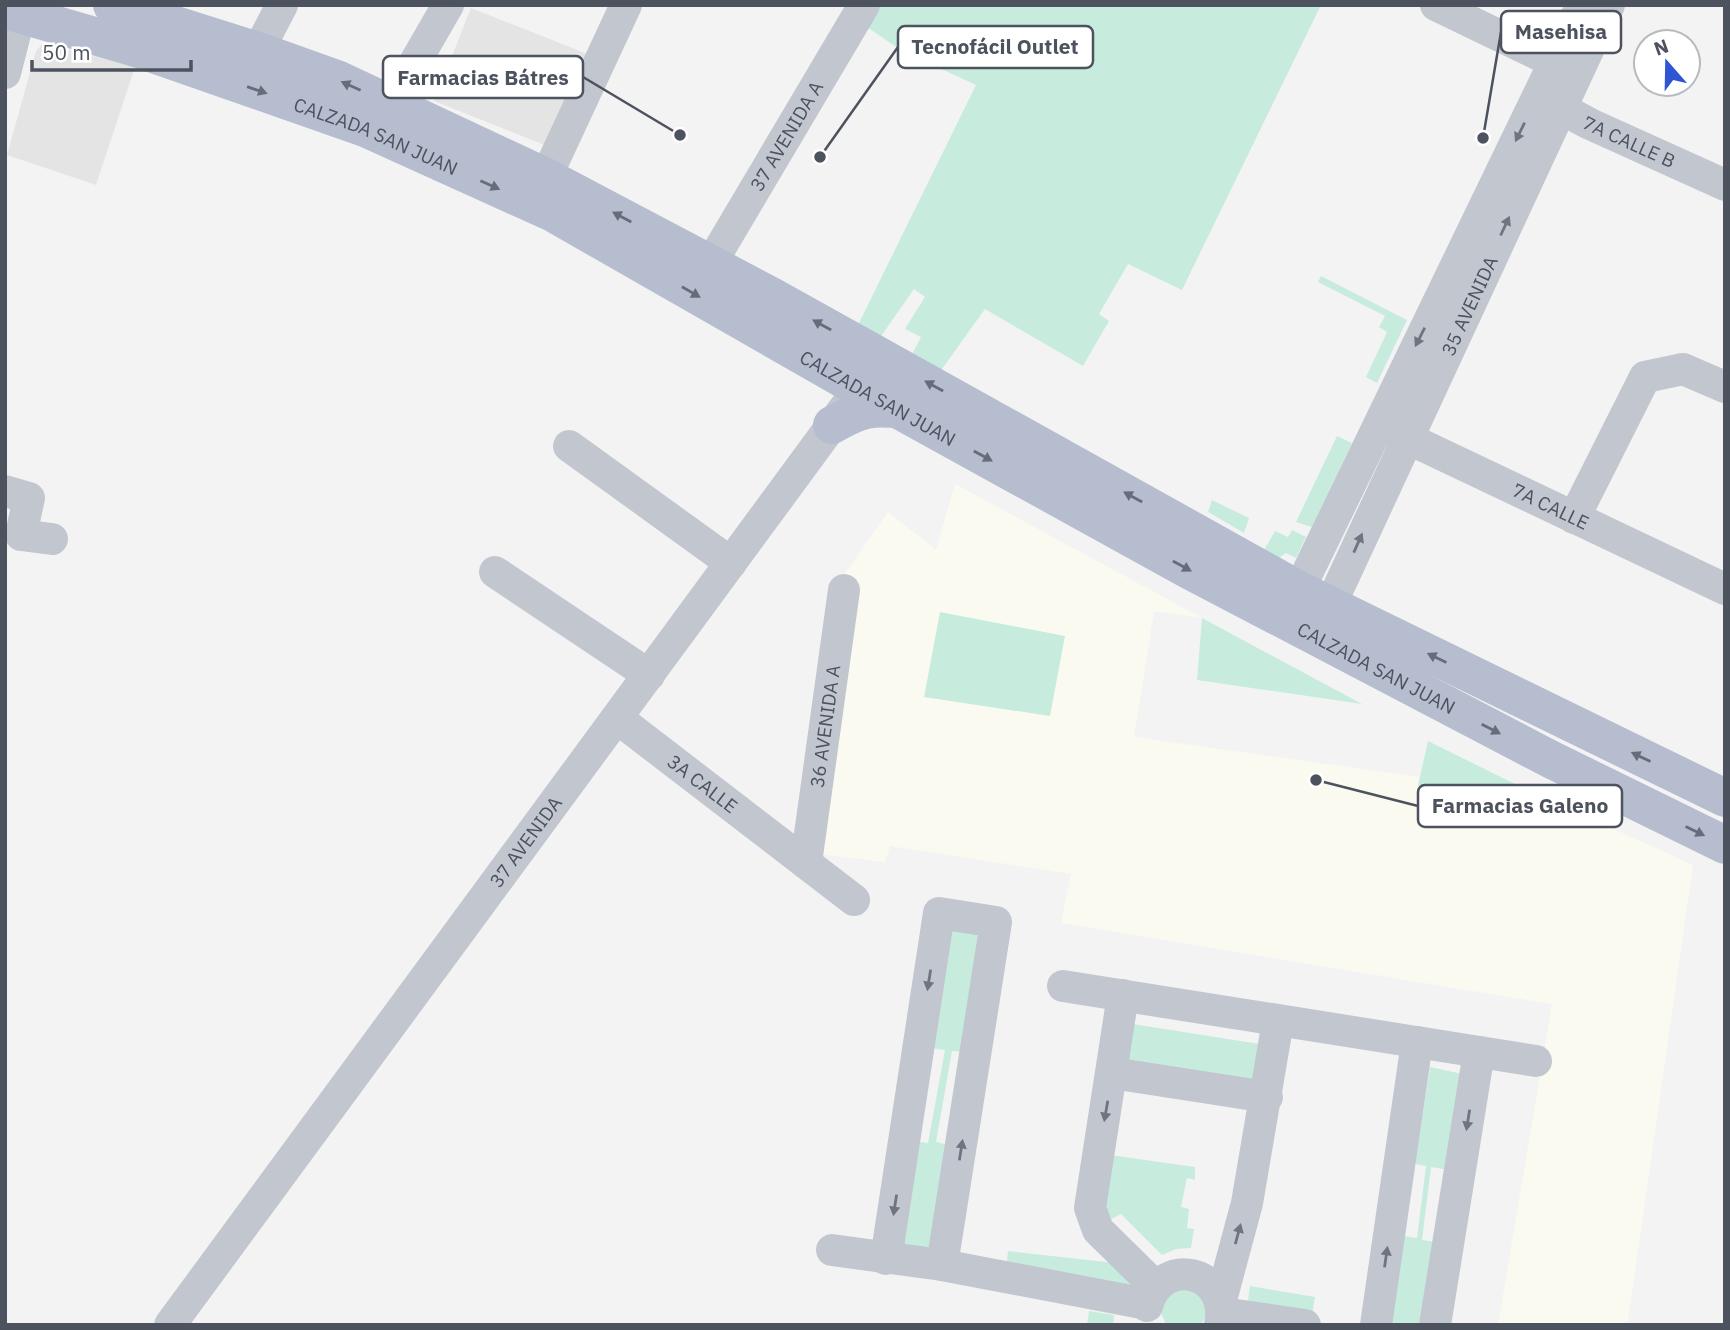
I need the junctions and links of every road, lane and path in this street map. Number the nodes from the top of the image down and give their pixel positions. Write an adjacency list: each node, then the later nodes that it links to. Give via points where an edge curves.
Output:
1 (112, 5): 10 (main road, CALZADA SAN JUAN)
2 (282, 5): 10 (street)
3 (448, 5): 14 (street)
4 (626, 5): 15 (street)
5 (864, 5): 17 (street, 37 AVENIDA A)
6 (1436, 5): 11 (street)
7 (1582, 5): 11 (street, 35 AVENIDA)
8 (1608, 5): 13 (street, 35 AVENIDA)
9 (12, 12): 12 (street); 20 (main road, CALZADA SAN JUAN, one-way to 20, via 139,49 377,134 553,213)
10 (258, 51): 14 (main road, CALZADA SAN JUAN, one-way to 10)
11 (1554, 62): 13 (street, 35 AVENIDA)
12 (5, 73)
13 (1549, 101): 16 (street, 7A CALLE B); 22 (street, 35 AVENIDA, one-way to 22); 24 (street, 35 AVENIDA, one-way to 13)
14 (391, 104): 15 (main road, CALZADA SAN JUAN)
15 (546, 177): 17 (main road, CALZADA SAN JUAN, one-way to 15)
16 (1724, 184)
17 (710, 265): 18 (main road, CALZADA SAN JUAN, one-way to 17)
18 (882, 357): 20 (street, 37 AVENIDA); 33 (main road, CALZADA SAN JUAN, one-way to 18)
19 (1725, 387): 27 (street, via 1683,369 1645,377)
20 (859, 388): 21 (main road, CALZADA SAN JUAN); 23 (street, 37 AVENIDA)
21 (902, 410): 23 (main road, via 860,409); 37 (main road, CALZADA SAN JUAN, one-way to 37, via 1386,675)
22 (1377, 424): 24 (street, 7A CALLE); 33 (street, 35 AVENIDA)
23 (832, 425): 29 (street, 37 AVENIDA)
24 (1405, 438): 27 (street, 7A CALLE); 33 (street, 35 AVENIDA, one-way to 24)
25 (569, 446): 29 (street)
26 (5, 491): 28 (street, via 29,498 21,535)
27 (1574, 518): 32 (street, 7A CALLE)
28 (52, 540)
29 (731, 563): 34 (street, 37 AVENIDA)
30 (495, 572): 34 (street)
31 (844, 590): 38 (street, 36 AVENIDA A)
32 (1725, 590)
33 (1315, 598): 36 (main road, CALZADA SAN JUAN, one-way to 33)
34 (649, 675): 35 (street, 37 AVENIDA)
35 (617, 718): 38 (street, 3A CALLE); 53 (street, 37 AVENIDA)
36 (1725, 798)
37 (1725, 845)
38 (798, 857): 39 (street, 3A CALLE)
39 (854, 900)
40 (1063, 986): 41 (street)
41 (1123, 995): 42 (street); 46 (street)
42 (1278, 1021): 43 (street); 47 (street)
43 (1417, 1042): 44 (street); 55 (street, one-way to 43)
44 (1479, 1052): 45 (street); 56 (street, one-way to 56)
45 (1536, 1061)
46 (1112, 1073): 47 (street); 51 (street, one-way to 51, via 1090,1209 1098,1230)
47 (1267, 1097): 52 (street, one-way to 47)
48 (832, 1250): 49 (street)
49 (886, 1259): 50 (street); 50 (street, one-way to 49, via 996,922 939,913)
50 (943, 1265): 51 (street)
51 (1151, 1305): 52 (street, via 1175,1275 1198,1276 1208,1282)
52 (1221, 1312): 54 (street)
53 (170, 1325)
54 (1305, 1325)
55 (1376, 1325)
56 (1435, 1325)

